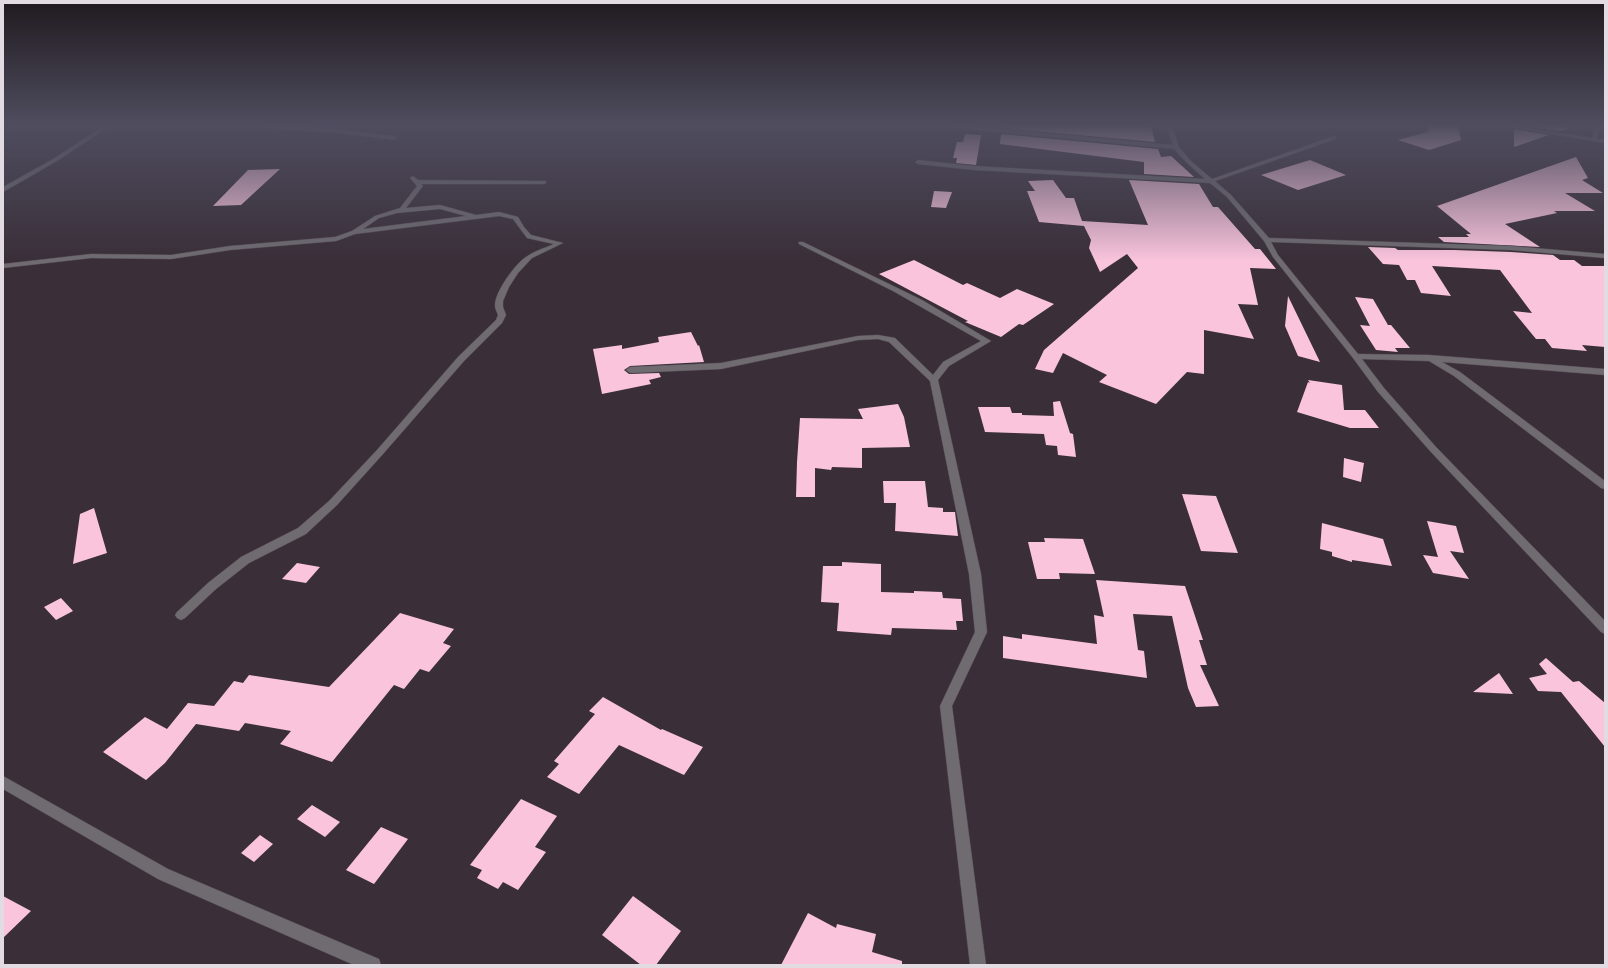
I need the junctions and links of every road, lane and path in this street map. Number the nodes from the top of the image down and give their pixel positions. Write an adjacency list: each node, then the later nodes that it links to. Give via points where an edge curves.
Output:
1 (36, 171): 7 (street)
2 (1032, 171): 5 (street)
3 (1200, 171): 5 (street)
4 (1239, 171): 5 (street)
5 (1211, 181): 11 (street, via 1228,196)
6 (544, 182): 8 (street, via 415,180 420,186 402,209)
7 (3, 190)
8 (397, 211): 9 (street, via 440,207); 10 (street, via 377,217)
9 (476, 216): 10 (street); 21 (street, via 498,214 516,218 529,238 560,243 528,258 502,293 499,306 502,315 499,321 461,359 333,503 302,531 246,560 212,586)
10 (354, 232): 14 (street, via 336,239 230,248 171,257 92,256)
11 (1267, 240): 13 (street, via 1511,248); 15 (street, via 1275,256)
12 (801, 243): 19 (street, via 875,279 987,341 946,364)
13 (1605, 256)
14 (3, 266)
15 (1356, 356): 16 (street); 22 (street, via 1381,390 1428,443)
16 (1429, 358): 18 (street); 20 (street, via 1457,374)
17 (630, 370): 19 (street, via 721,366 858,338 878,337 892,340)
18 (1605, 372)
19 (934, 380): 25 (street, via 974,574 981,632 946,706)
20 (1605, 486)
21 (181, 615)
22 (1605, 629)
23 (3, 782): 24 (street, via 163,874)
24 (372, 965)
25 (978, 965)

